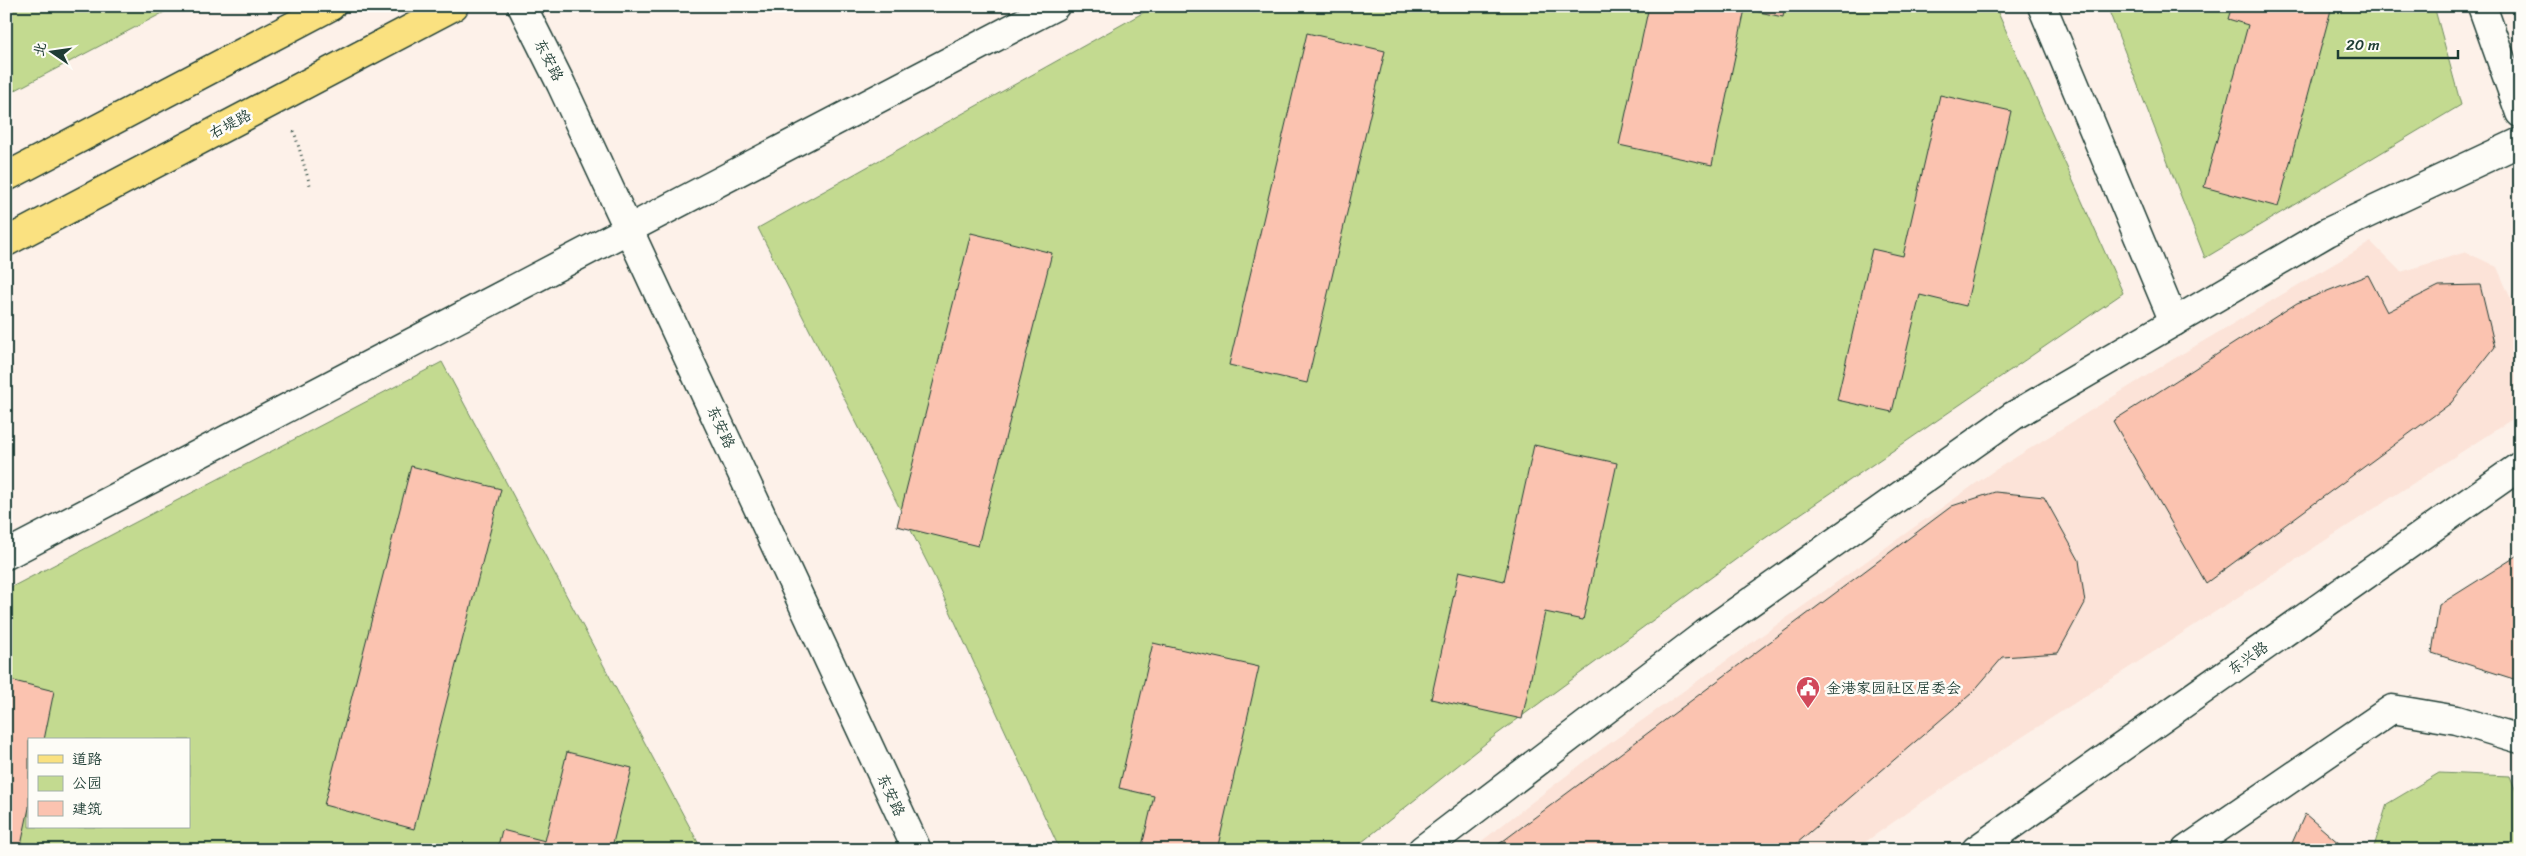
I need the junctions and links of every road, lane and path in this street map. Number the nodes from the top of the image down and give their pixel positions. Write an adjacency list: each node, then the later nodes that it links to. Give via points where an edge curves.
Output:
1 (332, 6): 10 (main road)
2 (454, 6): 7 (main road, 右堤路)
3 (522, 6): 12 (street, 东安路)
4 (1055, 6): 12 (street)
5 (2042, 6): 14 (street)
6 (2482, 6): 8 (street)
7 (284, 95): 11 (path); 13 (main road, 右堤路)
8 (2520, 113)
9 (2520, 142): 14 (street, via 2328,232)
10 (6, 177)
11 (310, 185)
12 (629, 229): 16 (street); 18 (street, 东安路)
13 (6, 242)
14 (2174, 322): 19 (street, via 2005,422 1705,634)
15 (2520, 466): 20 (street, 东兴路)
16 (6, 555)
17 (2520, 739): 21 (street, via 2457,720 2392,708)
18 (917, 850)
19 (1422, 850)
20 (1976, 850)
21 (2186, 850)

